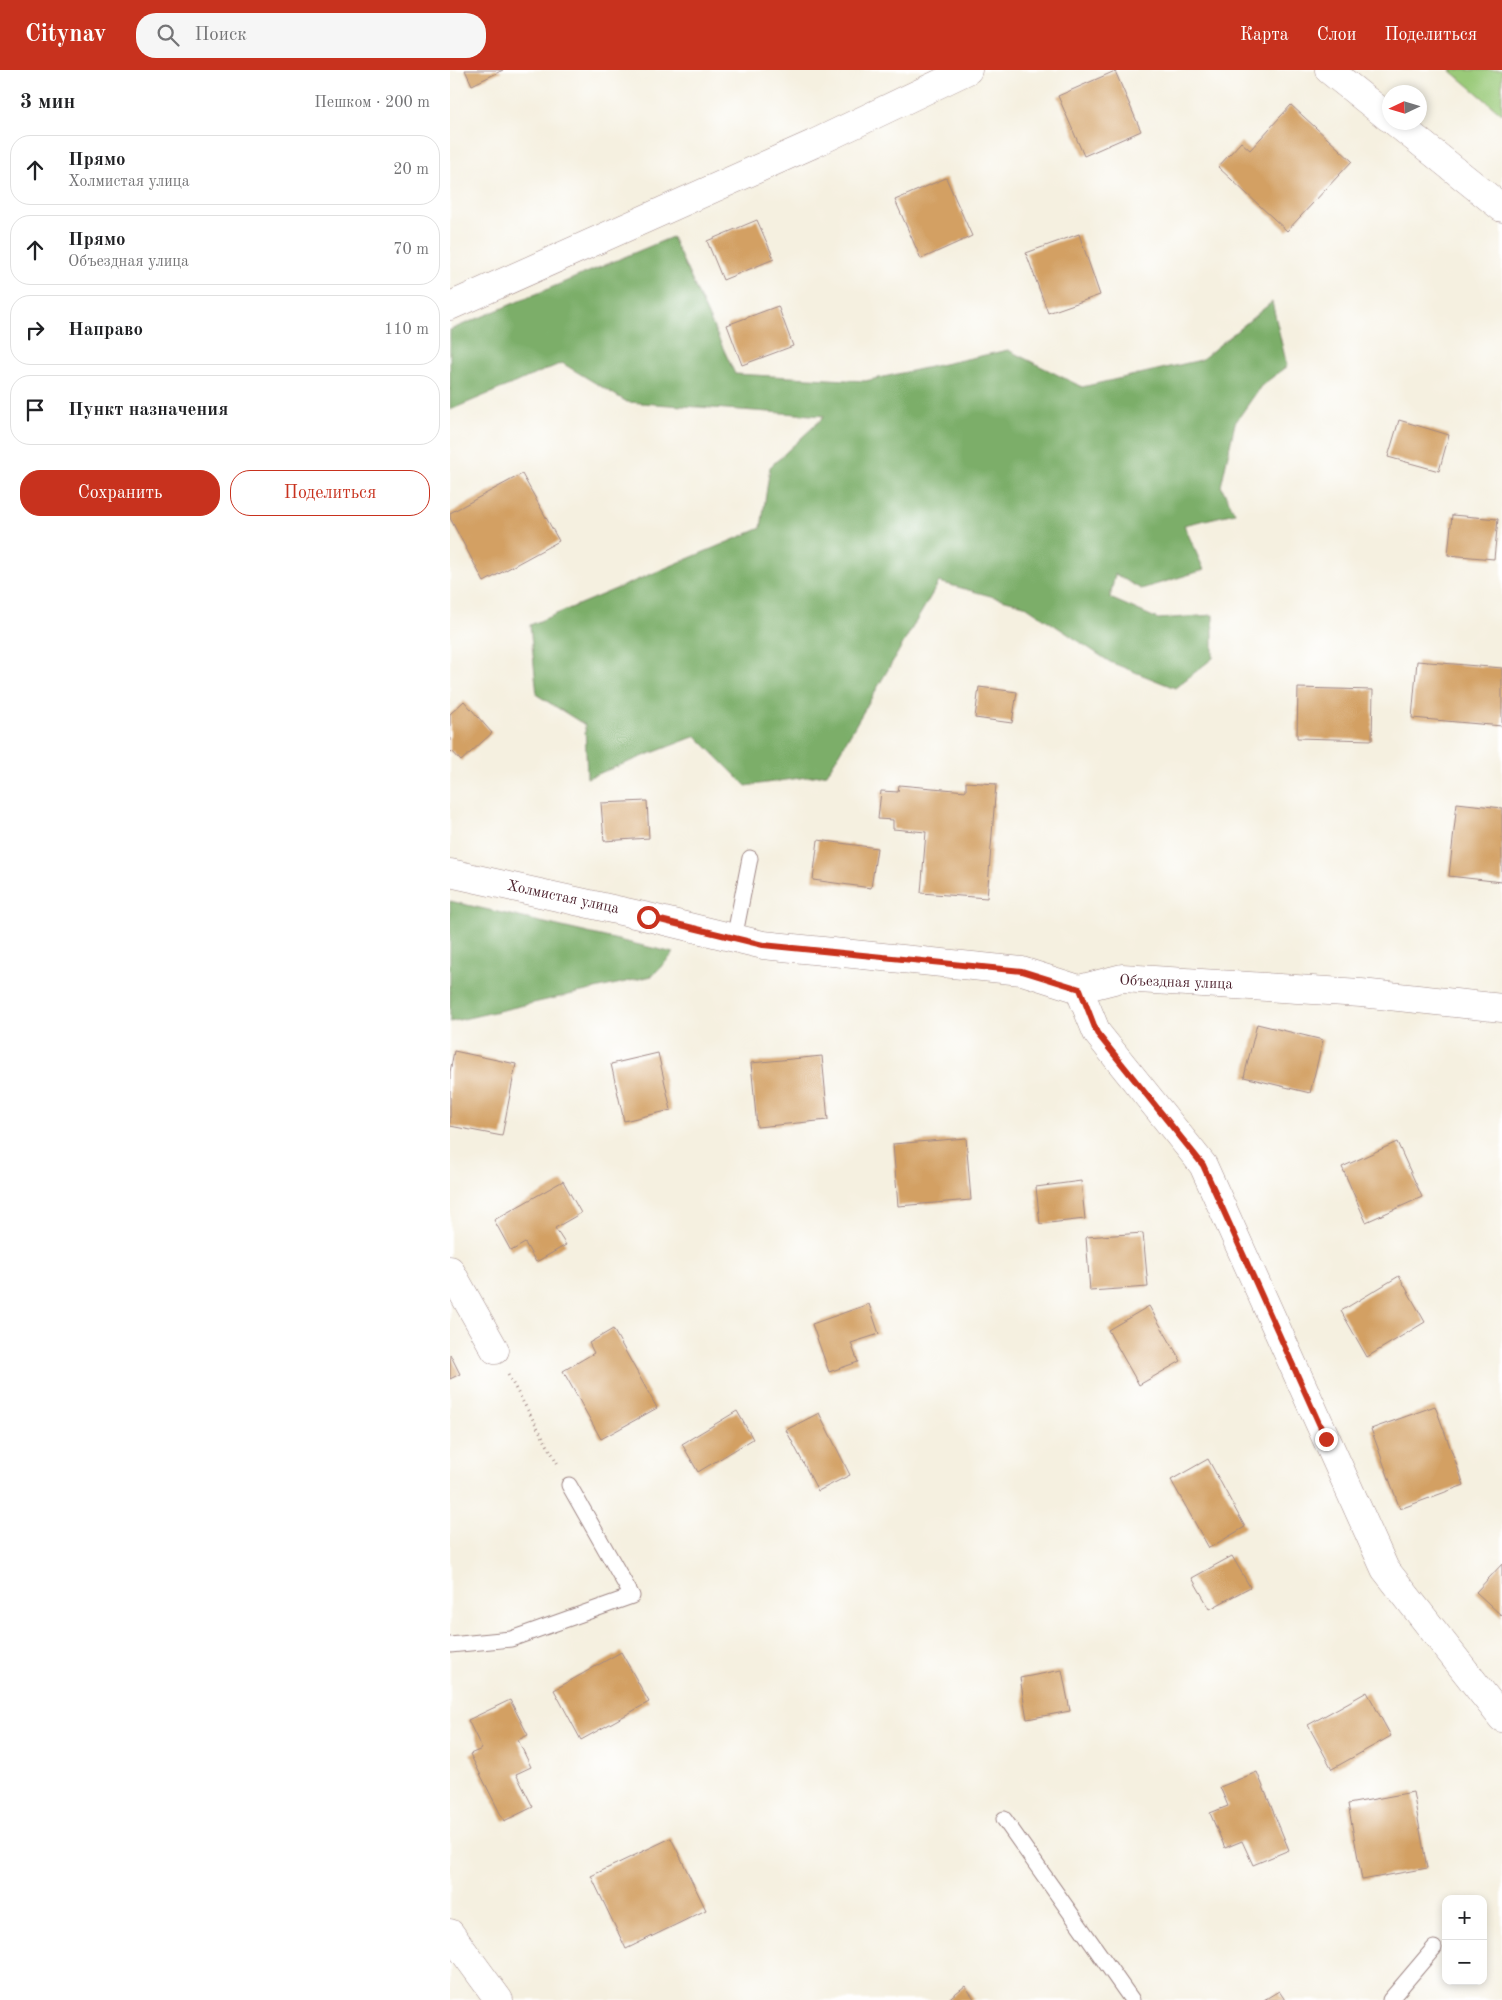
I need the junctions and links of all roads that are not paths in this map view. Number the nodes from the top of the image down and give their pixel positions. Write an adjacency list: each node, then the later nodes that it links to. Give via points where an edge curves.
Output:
1 (968, 70): 6 (street, via 813,144)
2 (1329, 70): 3 (street)
3 (1382, 112)
4 (1405, 130): 5 (street)
5 (1502, 208)
6 (450, 306)
7 (750, 858): 9 (lane)
8 (450, 873): 9 (street, Холмистая улица)
9 (734, 939): 10 (street, Холмистая улица, via 763,945 1022,971)
10 (1080, 989): 11 (street, Объездная улица, via 1122,978 1361,993); 16 (street, via 1097,1033 1203,1165 1385,1569)
11 (1502, 1008)
12 (450, 1270): 13 (street)
13 (495, 1350)
14 (569, 1485): 15 (lane, via 632,1596 511,1638)
15 (450, 1644)
16 (1502, 1718)
17 (1004, 1819): 21 (lane)
18 (450, 1933): 20 (street)
19 (1434, 1948): 22 (lane)
20 (499, 2000)
21 (1132, 2000)
22 (1390, 2000)

